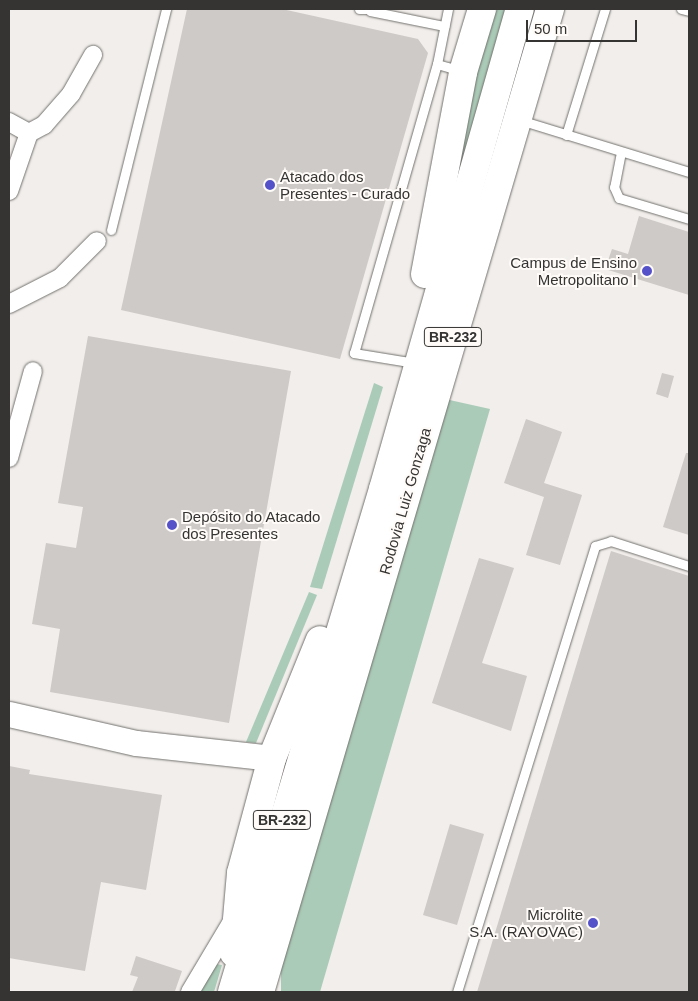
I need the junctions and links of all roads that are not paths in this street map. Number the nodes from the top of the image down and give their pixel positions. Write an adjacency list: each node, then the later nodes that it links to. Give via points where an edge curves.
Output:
1 (166, 9): 25 (lane)
2 (359, 9): 10 (lane)
3 (410, 9): 12 (lane)
4 (448, 9): 13 (lane)
5 (482, 9): 16 (highway)
6 (520, 9): 29 (highway, Rodovia Luiz Gonzaga / BR-232)
7 (550, 9): 17 (highway, Rodovia Luiz Gonzaga / BR-232)
8 (605, 9): 20 (lane)
9 (681, 9): 11 (lane)
10 (370, 10): 12 (lane)
11 (689, 12)
12 (408, 19): 13 (lane)
13 (444, 26): 15 (lane)
14 (93, 55): 19 (street, via 71,94 44,125)
15 (437, 64): 16 (lane); 27 (lane, via 354,353)
16 (464, 72): 27 (highway)
17 (516, 118): 20 (lane); 38 (highway, Rodovia Luiz Gonzaga / BR-232)
18 (9, 122): 19 (street)
19 (29, 133): 23 (street)
20 (566, 135): 21 (lane)
21 (621, 152): 22 (lane); 24 (lane, via 614,187 619,198)
22 (689, 172)
23 (9, 191)
24 (689, 219)
25 (104, 235): 26 (street, via 60,278)
26 (9, 304)
27 (409, 362): 29 (highway)
28 (33, 371): 30 (street)
29 (409, 394): 31 (highway, Rodovia Luiz Gonzaga / BR-232)
30 (9, 458)
31 (384, 489): 34 (highway); 36 (highway, Rodovia Luiz Gonzaga / BR-232)
32 (689, 566): 39 (lane, via 611,541 595,546)
33 (9, 714): 34 (main road, via 136,743)
34 (272, 758): 35 (highway)
35 (233, 920): 36 (highway); 37 (street)
36 (233, 989)
37 (190, 992)
38 (260, 992)
39 (457, 992)

